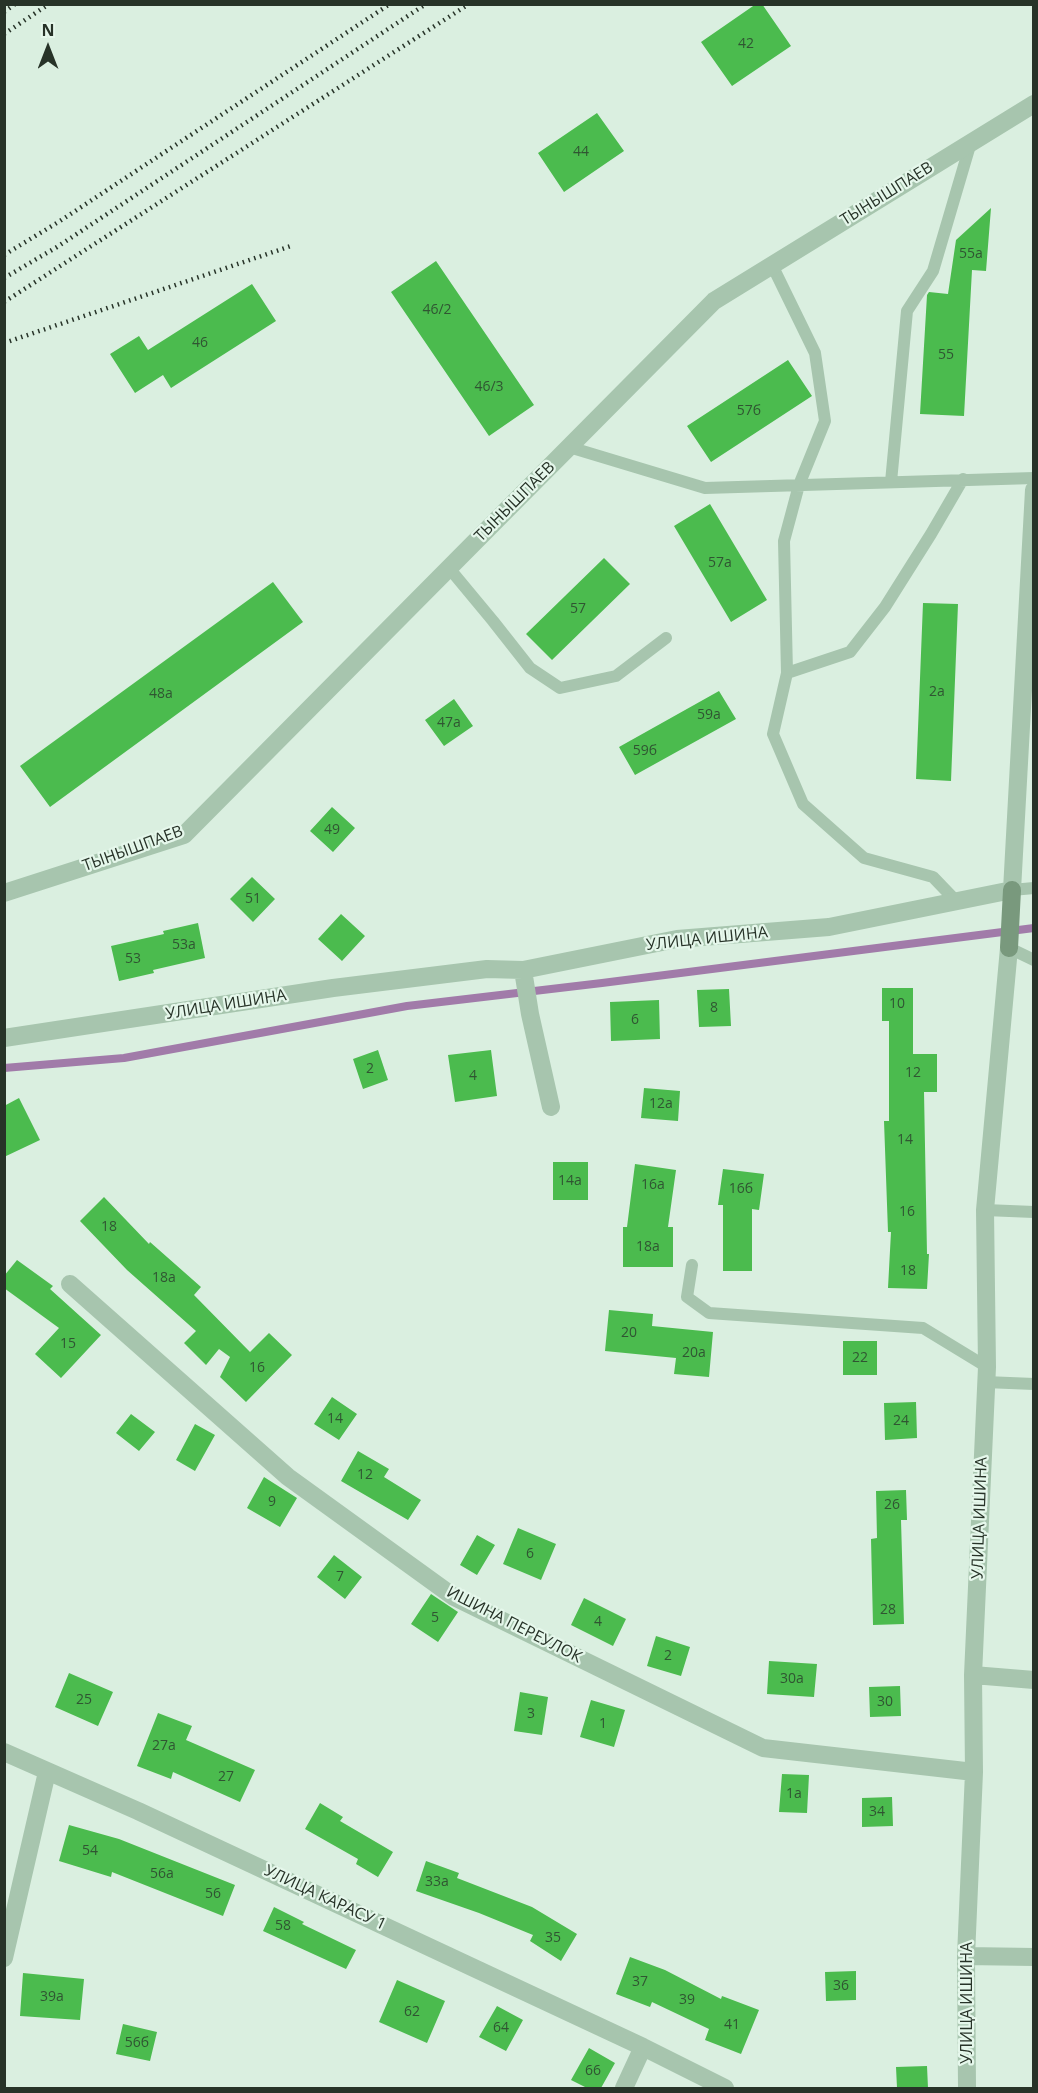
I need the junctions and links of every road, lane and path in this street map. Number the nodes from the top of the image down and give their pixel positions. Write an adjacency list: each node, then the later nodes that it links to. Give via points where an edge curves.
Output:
1 (1034, 104): 2 (street, ТЫНЫШПАЕВ)
2 (971, 142): 3 (street, ТЫНЫШПАЕВ); 7 (lane, via 933,271 907,311)
3 (772, 265): 4 (street, ТЫНЫШПАЕВ, via 714,301); 8 (lane, via 815,353 825,421)
4 (569, 447): 8 (lane, via 705,488); 10 (street, ТЫНЫШПАЕВ)
5 (1034, 477): 6 (lane)
6 (963, 480): 7 (lane); 12 (lane, via 885,606 850,652)
7 (891, 482): 8 (lane)
8 (800, 485): 12 (lane, via 784,541)
9 (1034, 490): 14 (street)
10 (449, 568): 11 (lane, via 530,668 560,688 616,676); 15 (street, ТЫНЫШПАЕВ, via 184,835)
11 (666, 638)
12 (787, 673): 16 (lane, via 772,734 803,804 864,858 933,877)
13 (1034, 888): 14 (lane)
14 (1012, 890): 16 (street, УЛИЦА ИШИНА); 17 (street)
15 (4, 893)
16 (957, 902): 19 (street, УЛИЦА ИШИНА, via 829,927 677,939)
17 (1009, 948): 18 (lane); 22 (street, УЛИЦА ИШИНА)
18 (1034, 960)
19 (523, 970): 20 (street, УЛИЦА ИШИНА, via 487,969 333,988); 21 (street)
20 (4, 1038)
21 (551, 1107)
22 (985, 1210): 23 (lane); 26 (street, УЛИЦА ИШИНА)
23 (1034, 1212)
24 (692, 1265): 26 (lane, via 687,1297 709,1313 923,1328)
25 (70, 1284): 32 (street, ИШИНА ПЕРЕУЛОК, via 288,1477 454,1597 763,1748)
26 (986, 1374): 27 (lane); 28 (street, УЛИЦА ИШИНА)
27 (1034, 1384)
28 (973, 1675): 29 (street); 32 (street, УЛИЦА ИШИНА)
29 (1034, 1680)
30 (4, 1752): 31 (street, УЛИЦА КАРАСУ 1)
31 (47, 1772): 35 (street); 36 (street, УЛИЦА КАРАСУ 1)
32 (974, 1772): 33 (street, УЛИЦА ИШИНА)
33 (966, 1956): 34 (street); 39 (street, УЛИЦА ИШИНА)
34 (1034, 1957)
35 (4, 1958)
36 (643, 2047): 37 (street); 38 (street, УЛИЦА КАРАСУ 1)
37 (624, 2088)
38 (725, 2088)
39 (967, 2088)

